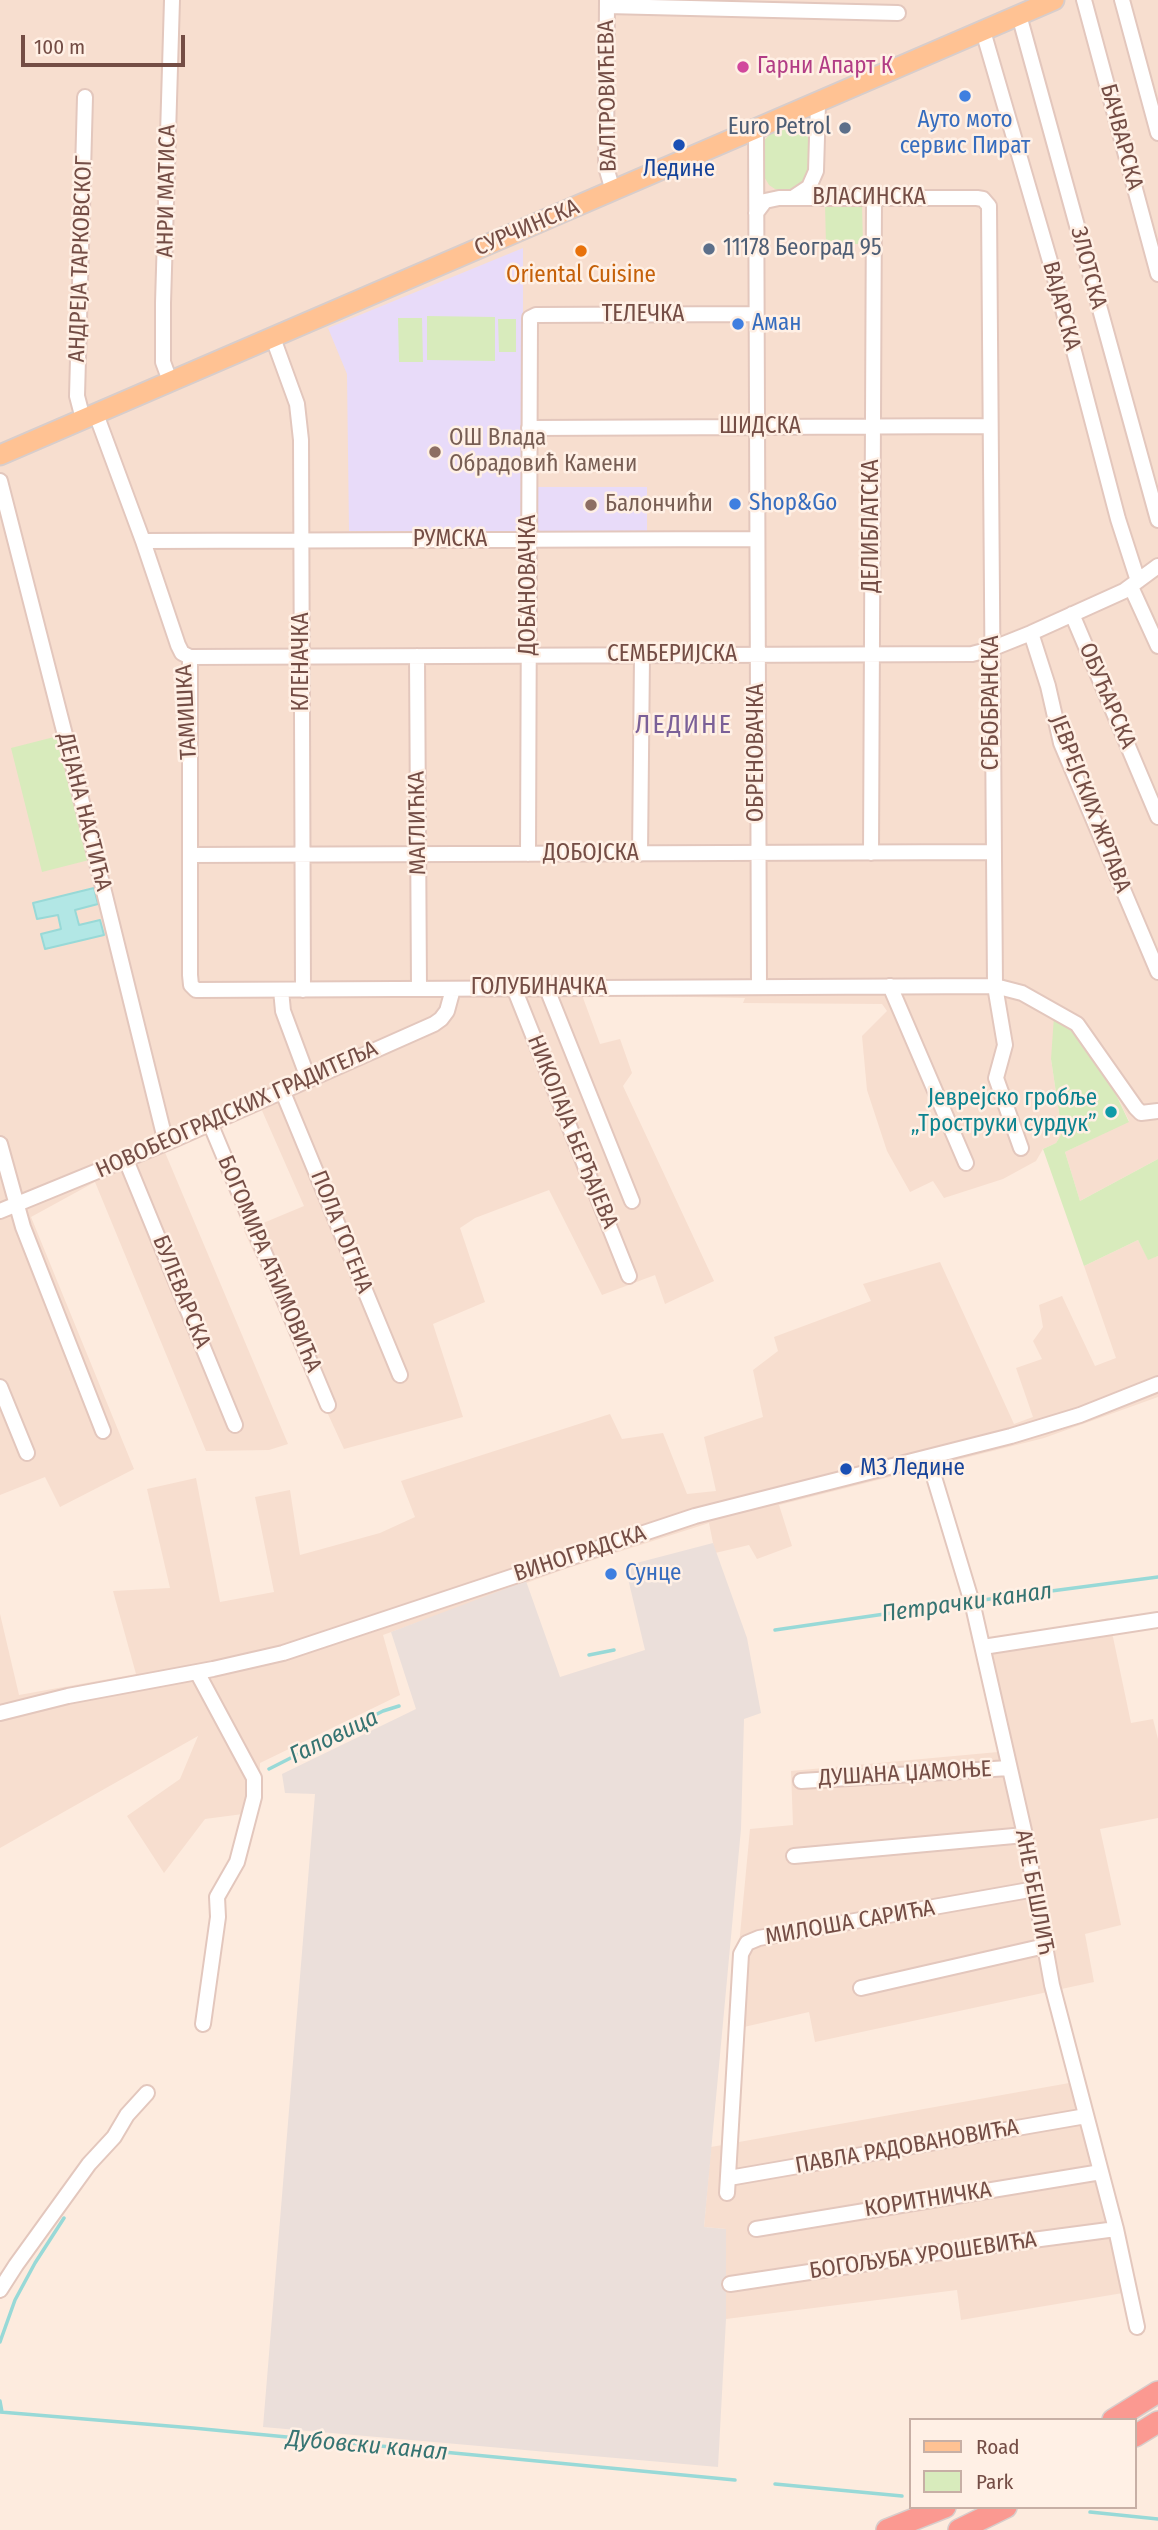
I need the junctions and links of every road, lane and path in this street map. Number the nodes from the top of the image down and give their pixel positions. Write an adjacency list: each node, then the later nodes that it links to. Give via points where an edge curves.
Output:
1 (172, 0): 25 (street, АНРИ МАТИСА, via 163,303 163,362)
2 (1054, 0): 7 (main road, СУРЧИНСКА)
3 (1084, 0): 21 (street, БАЧВАРСКА)
4 (1122, 0): 12 (street)
5 (607, 3): 6 (street); 15 (street, ВАЛТРОВИЋЕВА, via 606,167)
6 (898, 13)
7 (1018, 15): 8 (main road, СУРЧИНСКА); 33 (street, ЗЛОТСКА)
8 (983, 31): 10 (main road, СУРЧИНСКА); 39 (street, ВАЈАРСКА, via 1054,275)
9 (85, 97): 26 (street, АНДРЕЈА ТАРКОВСКОГ, via 77,388 78,405)
10 (818, 103): 11 (main road, СУРЧИНСКА); 13 (street)
11 (756, 130): 14 (street, ОБРЕНОВАЧКА); 15 (main road, СУРЧИНСКА)
12 (1158, 133)
13 (816, 171): 16 (street, via 809,187); 17 (street, via 822,189)
14 (756, 183): 16 (street); 20 (street, ОБРЕНОВАЧКА)
15 (613, 191): 24 (main road, СУРЧИНСКА)
16 (786, 198): 17 (street, ВЛАСИНСКА); 20 (street, ВЛАСИНСКА, via 765,201)
17 (839, 198): 18 (street, ВЛАСИНСКА)
18 (874, 199): 19 (street, ВЛАСИНСКА, via 977,198); 27 (street, ДЕЛИБЛАТСКА)
19 (987, 203): 28 (street, СРБОБРАНСКА)
20 (756, 213): 22 (street, ОБРЕНОВАЧКА)
21 (1158, 274)
22 (756, 314): 23 (street, ТЕЛЕЧКА); 29 (street, ОБРЕНОВАЧКА)
23 (531, 316): 30 (street, ДОБАНОВАЧКА)
24 (273, 338): 25 (main road, СУРЧИНСКА); 36 (street, КЛЕНАЧКА, via 297,404)
25 (170, 381): 26 (main road, СУРЧИНСКА)
26 (89, 416): 31 (main road, СУРЧИНСКА); 37 (street, ТАМИШКА)
27 (872, 426): 28 (street, ШИДСКА); 29 (street, ШИДСКА); 45 (street, ДЕЛИБЛАТСКА)
28 (990, 426): 43 (street, СРБОБРАНСКА)
29 (757, 427): 30 (street, ШИДСКА); 35 (street, ОБРЕНОВАЧКА)
30 (529, 428): 34 (street, ДОБАНОВАЧКА)
31 (0, 455)
32 (0, 481): 75 (street, ДЕЈАНА НАСТИЋА)
33 (1158, 520)
34 (529, 539): 35 (street, РУМСКА); 36 (street, РУМСКА); 47 (street, ДОБАНОВАЧКА)
35 (757, 539): 44 (street, ОБРЕНОВАЧКА)
36 (302, 540): 37 (street, РУМСКА); 50 (street, КЛЕНАЧКА)
37 (143, 541): 49 (street, ТАМИШКА, via 178,645)
38 (1158, 566): 39 (street, СЕМБЕРИЈСКА)
39 (1134, 584): 40 (street, СЕМБЕРИЈСКА); 42 (street, ВАЈАРСКА)
40 (1072, 614): 41 (street, СЕМБЕРИЈСКА); 51 (street, ОБУЋАРСКА)
41 (1031, 633): 43 (street, СЕМБЕРИЈСКА); 60 (street, ЈЕВРЕЈСКИХ ЖРТАВА, via 1061,743)
42 (1158, 646)
43 (991, 649): 45 (street, СЕМБЕРИЈСКА, via 972,654); 52 (street, СРБОБРАНСКА)
44 (757, 655): 45 (street, СЕМБЕРИЈСКА); 48 (street, СЕМБЕРИЈСКА); 53 (street, ОБРЕНОВАЧКА)
45 (872, 655): 54 (street, ДЕЛИБЛАТСКА)
46 (417, 656): 47 (street, СЕМБЕРИЈСКА); 50 (street, СЕМБЕРИЈСКА); 56 (street, МАГЛИЋКА)
47 (528, 656): 48 (street, СЕМБЕРИЈСКА); 57 (street, ДОБАНОВАЧКА)
48 (642, 656): 58 (street)
49 (190, 657): 50 (street, СЕМБЕРИЈСКА); 59 (street, ТАМИШКА)
50 (302, 657): 55 (street, КЛЕНАЧКА)
51 (1158, 817)
52 (992, 852): 54 (street, ДОБОЈСКА); 63 (street, СРБОБРАНСКА)
53 (758, 853): 54 (street, ДОБОЈСКА); 58 (street, ДОБОЈСКА); 64 (street, ОБРЕНОВАЧКА)
54 (871, 853)
55 (302, 854): 56 (street, ДОБОЈСКА); 59 (street, ДОБОЈСКА); 70 (street, КЛЕНАЧКА)
56 (418, 854): 57 (street, ДОБОЈСКА); 66 (street, МАГЛИЋКА)
57 (528, 854): 58 (street, ДОБОЈСКА)
58 (640, 854)
59 (190, 855): 61 (street, ТАМИШКА)
60 (1158, 972)
61 (191, 985): 69 (street, ГОЛУБИНАЧКА, via 208,992)
62 (890, 986): 63 (street, ГОЛУБИНАЧКА); 64 (street, ГОЛУБИНАЧКА); 79 (street)
63 (995, 986): 73 (street, via 1026,994 1077,1024 1136,1108 1141,1113); 77 (street, СРБОБРАНСКА, via 1005,1045 996,1078)
64 (760, 987): 68 (street, ГОЛУБИНАЧКА)
65 (514, 988): 67 (street, ГОЛУБИНАЧКА); 68 (street, ГОЛУБИНАЧКА); 83 (street, НИКОЛАЈА БЕРЂАЈЕВА)
66 (419, 989): 67 (street, ГОЛУБИНАЧКА); 70 (street, ГОЛУБИНАЧКА)
67 (453, 989): 71 (street, НОВОБЕОГРАДСКИХ ГРАДИТЕЉА, via 447,1011 438,1022)
68 (547, 989): 80 (street)
69 (281, 990): 70 (street, ГОЛУБИНАЧКА); 71 (street, via 283,1011)
70 (303, 990)
71 (308, 1078): 72 (street, НОВОБЕОГРАДСКИХ ГРАДИТЕЉА)
72 (282, 1090): 74 (street, НОВОБЕОГРАДСКИХ ГРАДИТЕЉА); 84 (street, ПОЛА ГОГЕНА)
73 (1158, 1111)
74 (209, 1123): 75 (street, НОВОБЕОГРАДСКИХ ГРАДИТЕЉА); 87 (street, БОГОМИРА АЋИМОВИЋА)
75 (166, 1143): 78 (street, НОВОБЕОГРАДСКИХ ГРАДИТЕЉА)
76 (0, 1144): 81 (street)
77 (1021, 1148)
78 (126, 1160): 81 (street, НОВОБЕОГРАДСКИХ ГРАДИТЕЉА); 88 (street, БУЛЕВАРСКА)
79 (966, 1163)
80 (632, 1201)
81 (16, 1205): 82 (street, НОВОБЕОГРАДСКИХ ГРАДИТЕЉА); 89 (street)
82 (0, 1211)
83 (629, 1276)
84 (400, 1375)
85 (1158, 1384): 91 (street, ВИНОГРАДСКА, via 1056,1423)
86 (0, 1387): 90 (street)
87 (328, 1405)
88 (235, 1425)
89 (103, 1431)
90 (27, 1453)
91 (928, 1457): 93 (street, АНЕ БЕШЛИЋ); 94 (street, ВИНОГРАДСКА, via 695,1516 334,1638)
92 (1158, 1620): 93 (street)
93 (983, 1647): 96 (street, АНЕ БЕШЛИЋ)
94 (197, 1672): 95 (street, ВИНОГРАДСКА); 103 (street, via 254,1778 254,1797 237,1861 218,1897)
95 (0, 1713)
96 (1009, 1768): 97 (street, ДУШАНА ЏАМОЊЕ); 98 (street, АНЕ БЕШЛИЋ)
97 (801, 1781)
98 (1025, 1835): 99 (street); 100 (street, АНЕ БЕШЛИЋ)
99 (794, 1856)
100 (1035, 1889): 101 (street, АНЕ БЕШЛИЋ); 107 (street, МИЛОША САРИЋА, via 747,1943 741,1954)
101 (1045, 1946): 102 (street); 105 (street, АНЕ БЕШЛИЋ)
102 (861, 1988)
103 (203, 2024)
104 (147, 2093): 111 (street, via 89,2164)
105 (1086, 2116): 106 (street, АНЕ БЕШЛИЋ); 107 (street, ПАВЛА РАДОВАНОВИЋА)
106 (1101, 2172): 108 (street, КОРИТНИЧКА); 109 (street, АНЕ БЕШЛИЋ)
107 (728, 2185)
108 (756, 2229)
109 (1116, 2229): 110 (street, БОГОЉУБА УРОШЕВИЋА); 112 (street, АНЕ БЕШЛИЋ)
110 (730, 2284)
111 (0, 2290)
112 (1137, 2327)
113 (1158, 2392): 114 (highway)
114 (1116, 2418)
115 (1158, 2422): 116 (highway)
116 (1137, 2435)
117 (940, 2509): 119 (highway)
118 (1002, 2509): 120 (highway)
119 (887, 2530)
120 (960, 2530)

